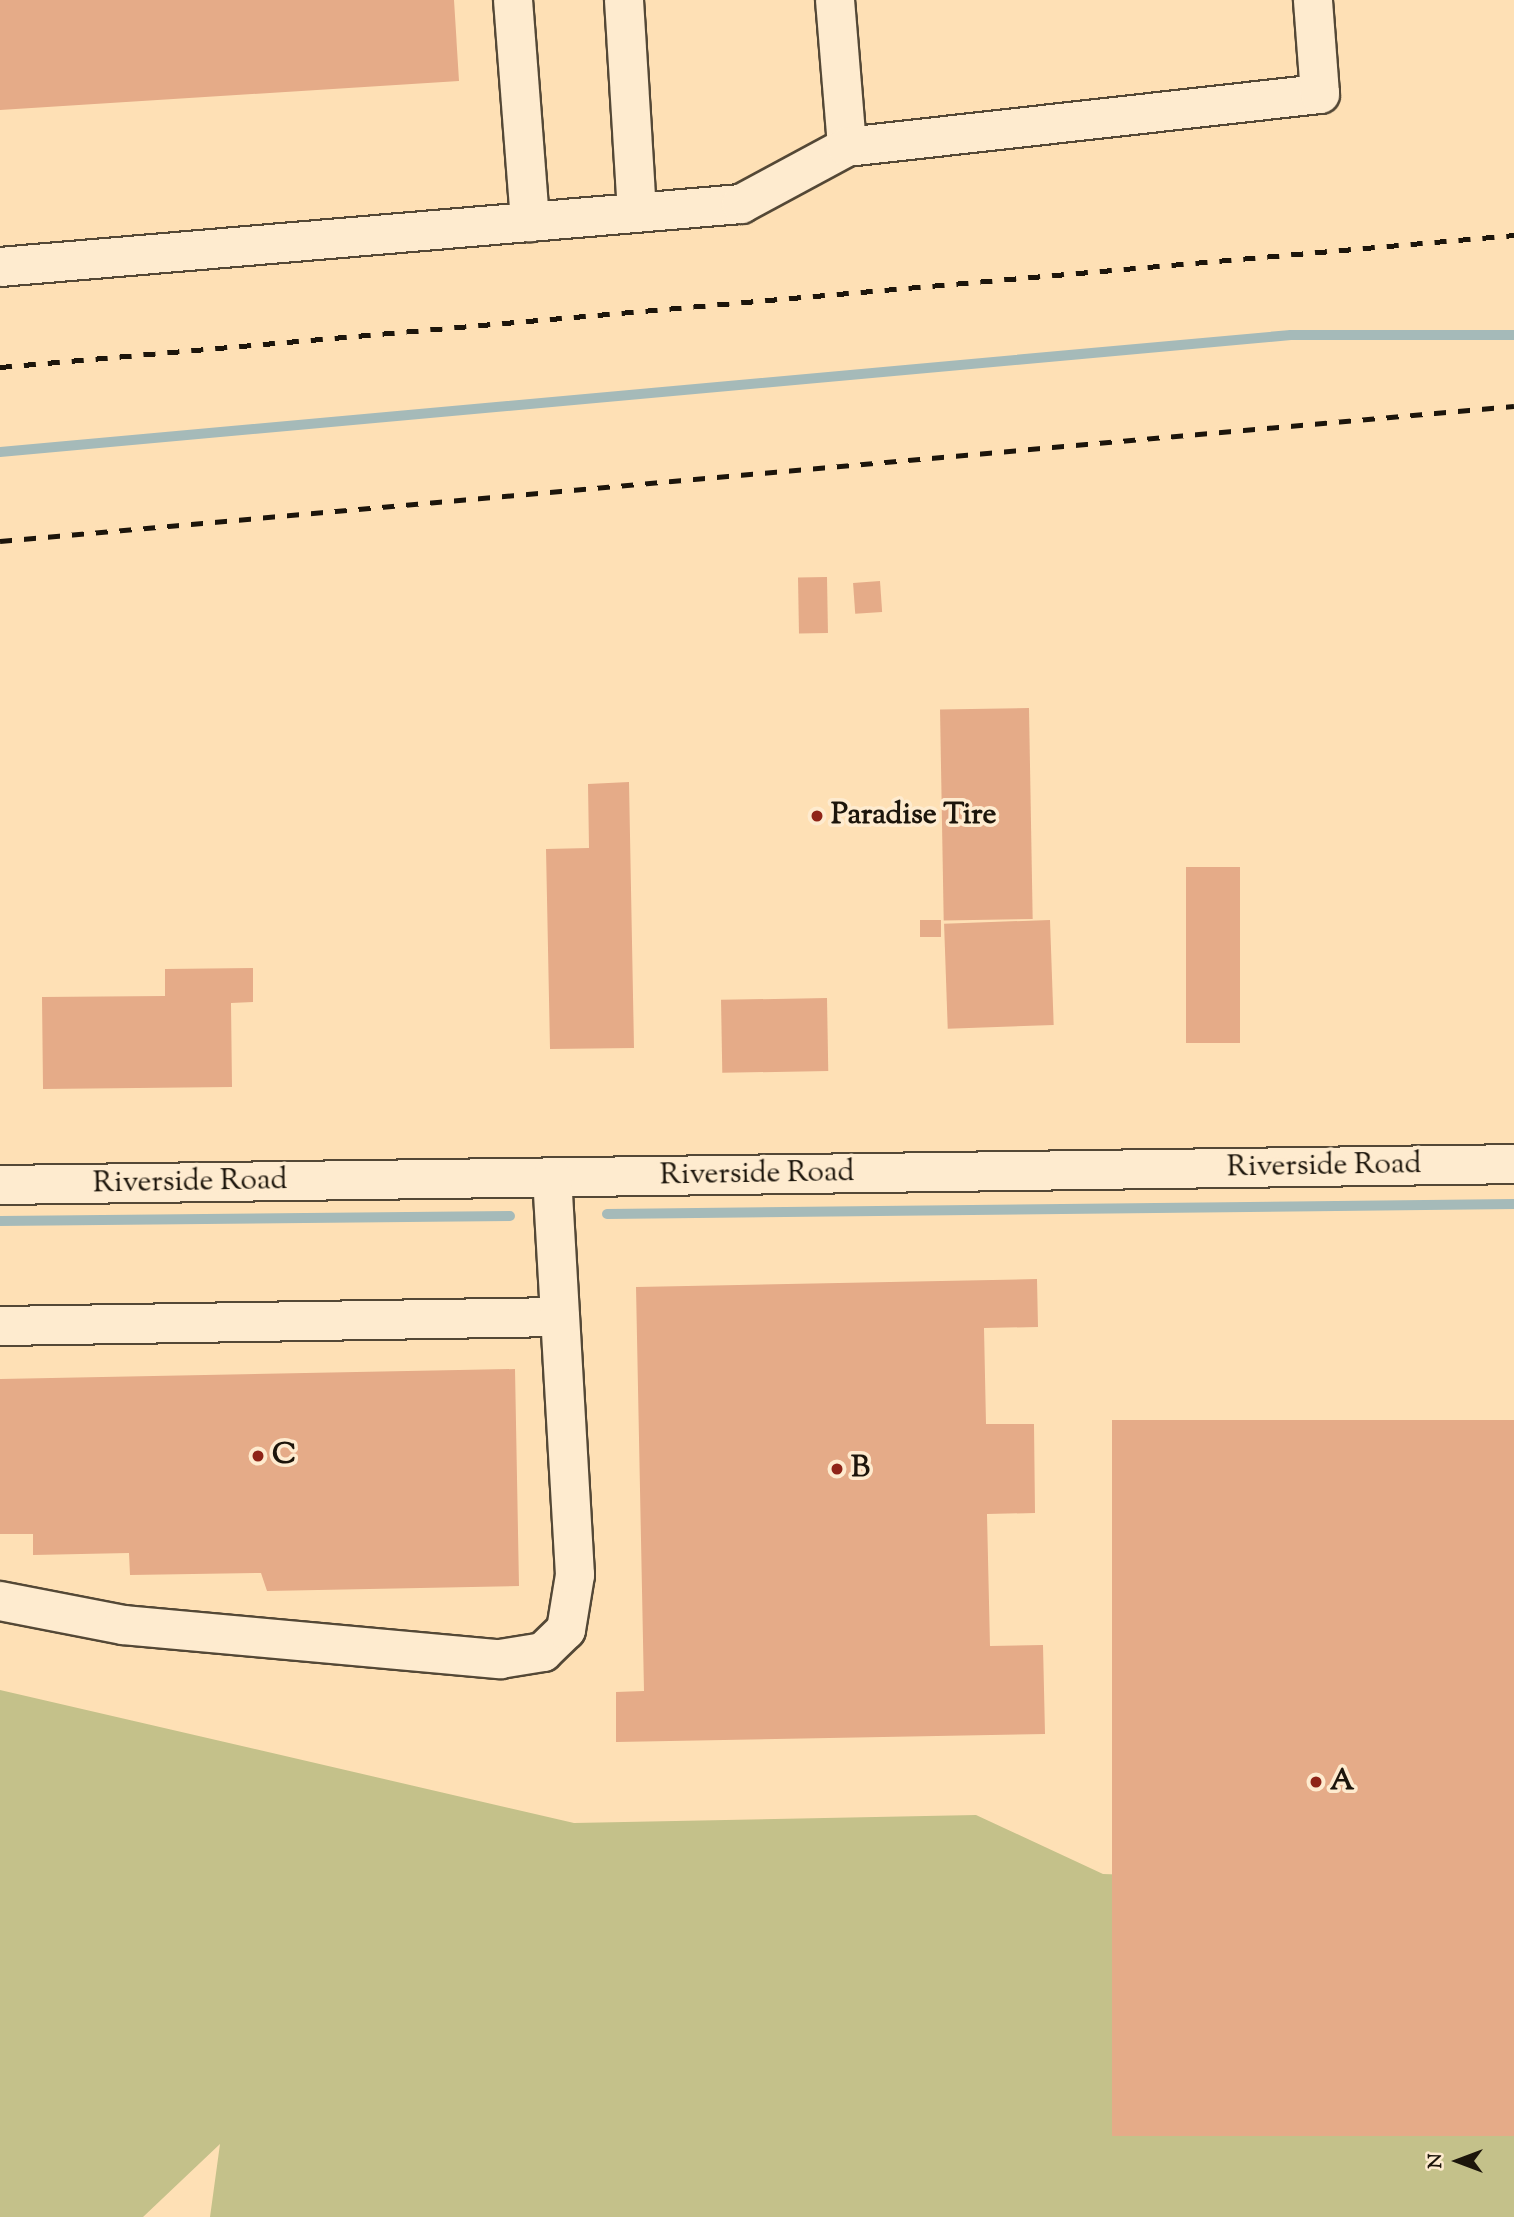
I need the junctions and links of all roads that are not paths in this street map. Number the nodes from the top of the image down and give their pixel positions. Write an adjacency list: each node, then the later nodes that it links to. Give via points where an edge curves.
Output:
1 (513, 0): 7 (street)
2 (624, 0): 6 (street)
3 (835, 0): 5 (street)
4 (1313, 0): 5 (street, via 1320,94)
5 (847, 147): 6 (street, via 741,204)
6 (637, 212): 7 (street)
7 (530, 222): 8 (street)
8 (0, 267)
9 (1514, 1164): 10 (street, Riverside Road)
10 (552, 1178): 11 (street, Riverside Road); 12 (street)
11 (0, 1185)
12 (560, 1317): 13 (street); 14 (street, via 575,1575 566,1630 543,1652 500,1659 123,1625)
13 (0, 1326)
14 (0, 1601)

